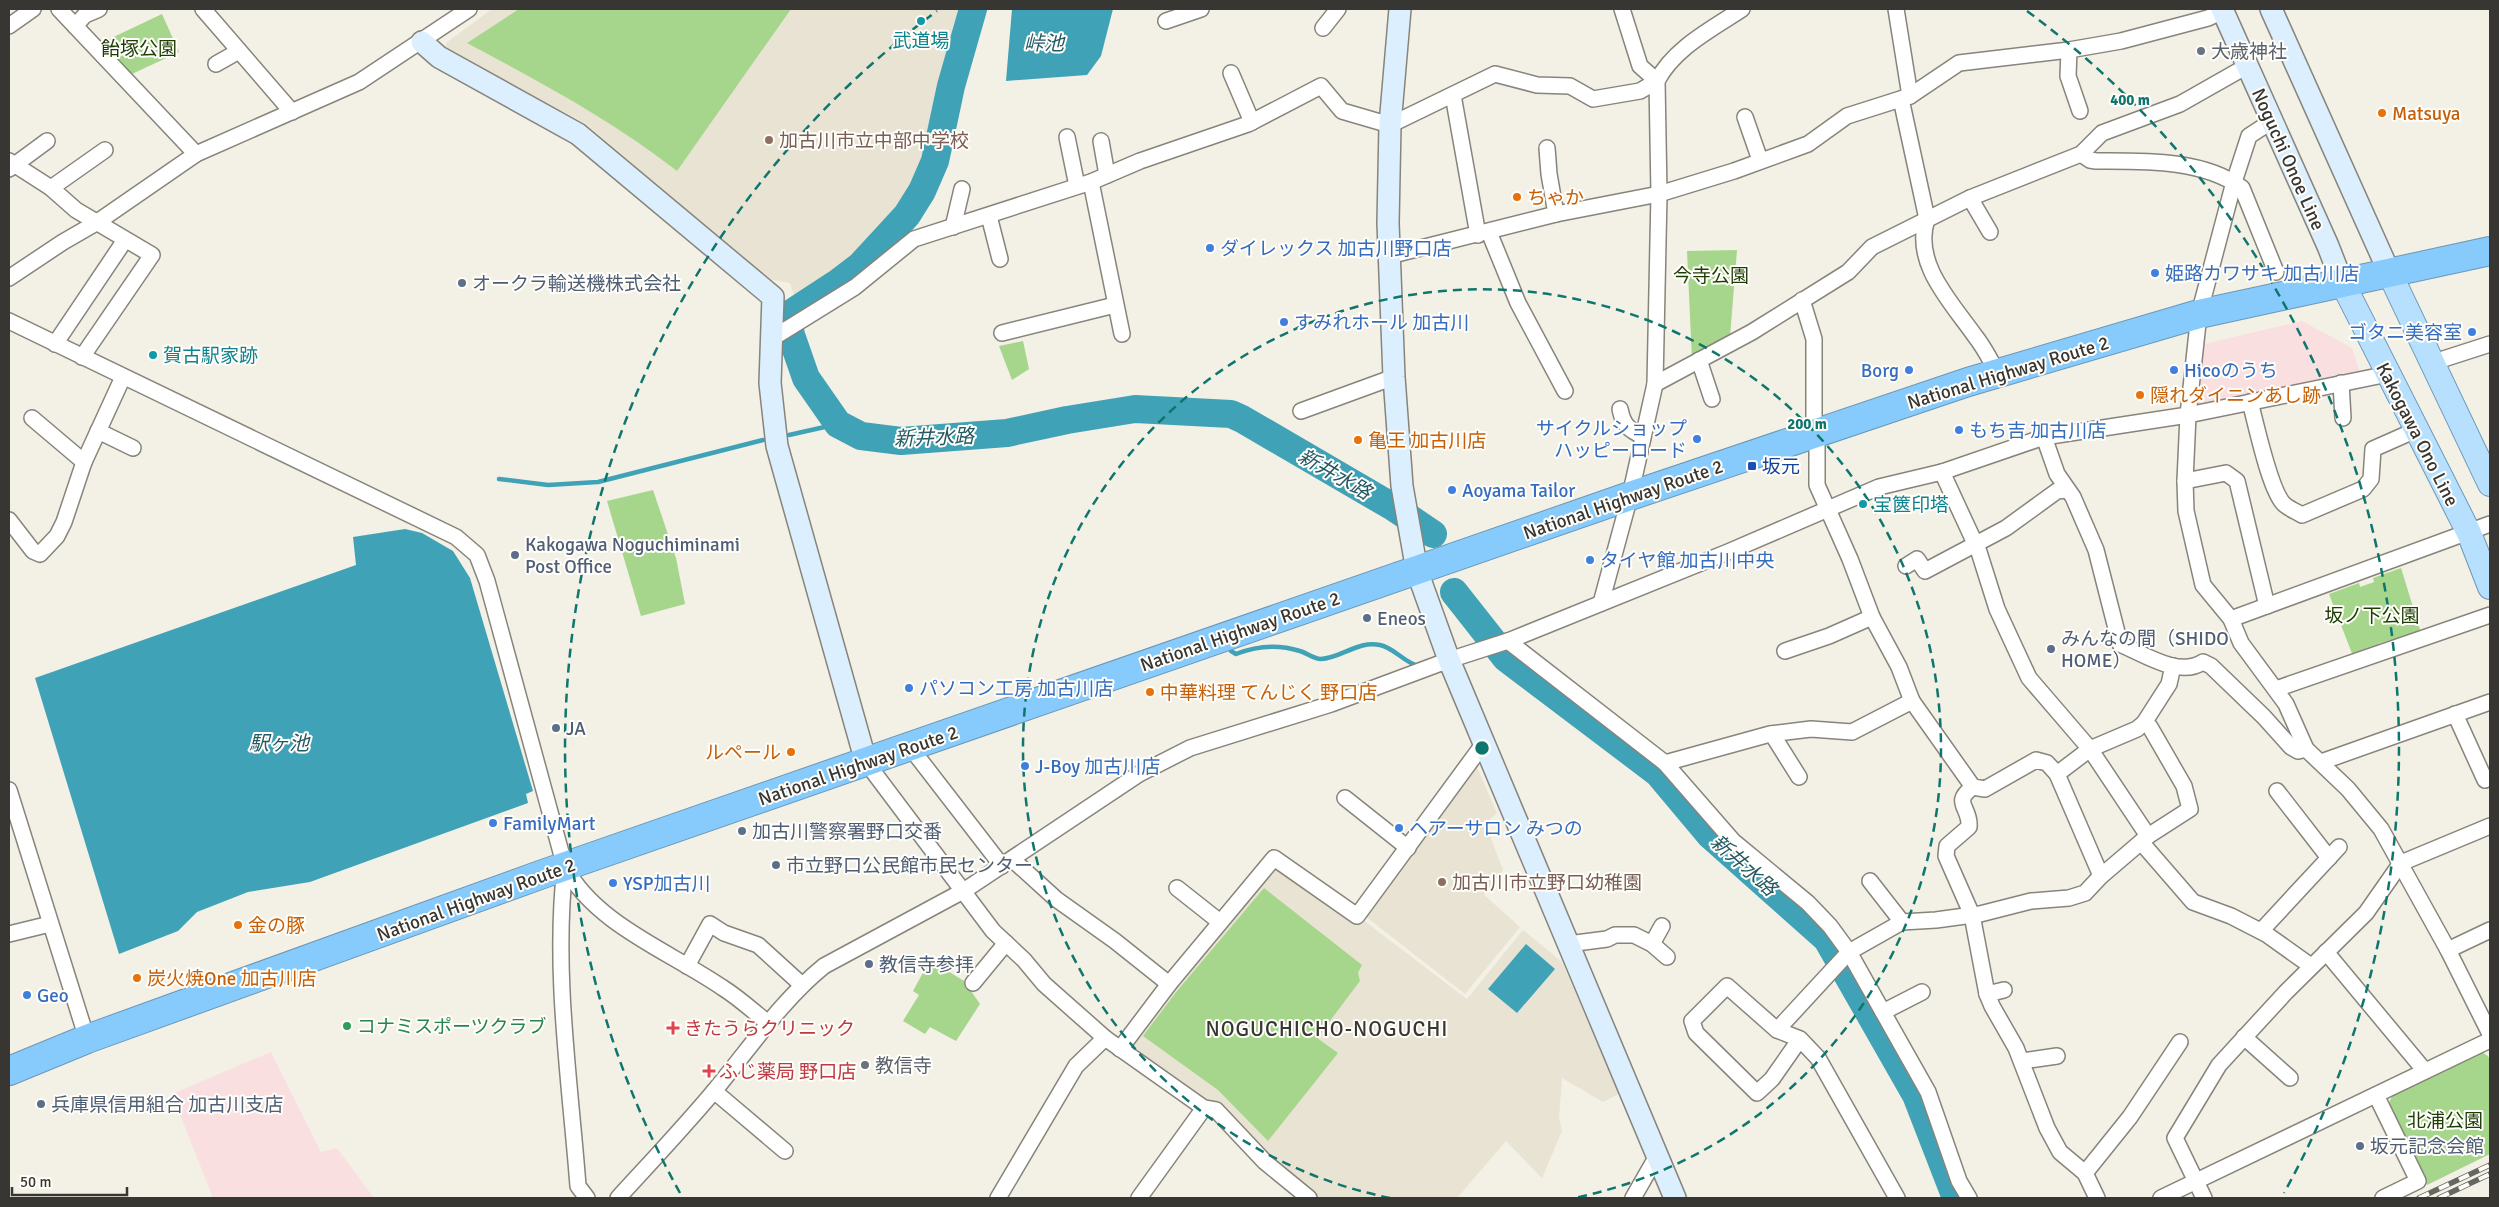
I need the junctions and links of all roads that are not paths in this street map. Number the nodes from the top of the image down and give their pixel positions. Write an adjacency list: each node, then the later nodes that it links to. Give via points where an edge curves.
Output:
1 (33, 9): 15 (street)
2 (58, 9): 16 (street)
3 (99, 9): 16 (street, via 85,15)
4 (203, 9): 20 (street)
5 (1200, 9): 14 (street)
6 (1338, 9): 17 (street)
7 (1400, 9): 32 (street)
8 (1622, 9): 24 (street, via 1640,66)
9 (1742, 9): 24 (street, via 1676,54)
10 (1896, 9): 26 (street)
11 (466, 10): 18 (street)
12 (2222, 10): 19 (street, via 2208,18 2172,29); 22 (street, Noguchi Onoe Line)
13 (2276, 11): 61 (street)
14 (1170, 16)
15 (9, 26)
16 (75, 26): 38 (street)
17 (1323, 28)
18 (422, 42): 27 (street, via 359,82); 70 (street, via 439,57 578,134 773,297)
19 (2069, 50): 26 (street, via 1959,63); 28 (street, via 2068,76)
20 (239, 51): 21 (street); 27 (street)
21 (216, 64)
22 (2246, 66): 30 (street, Noguchi Onoe Line); 39 (street, via 2180,104 2102,133)
23 (1231, 73): 31 (street)
24 (1657, 81): 25 (street, via 1640,91 1593,99 1570,86 1536,85 1495,74); 47 (street)
25 (1453, 95): 32 (street); 55 (street)
26 (1905, 97): 40 (street, via 1847,116 1808,144); 51 (street)
27 (292, 112): 38 (street)
28 (2080, 112)
29 (1745, 117): 40 (street)
30 (2272, 121): 43 (street, via 2249,136); 63 (street, Noguchi Onoe Line)
31 (1252, 122): 32 (street, via 1321,86 1342,111); 42 (street)
32 (1390, 125): 58 (street)
33 (1067, 136): 44 (street)
34 (47, 141): 41 (street)
35 (1101, 141): 42 (street)
36 (1547, 148): 49 (street)
37 (105, 150): 45 (street)
38 (196, 154): 52 (street)
39 (2081, 154): 43 (street, via 2096,161 2184,164); 48 (street)
40 (1760, 160): 47 (street)
41 (10, 165): 45 (street)
42 (1107, 175): 44 (street)
43 (2234, 182): 60 (street, via 2242,188); 66 (street)
44 (1084, 184): 50 (street); 65 (street)
45 (51, 188): 52 (street)
46 (962, 189): 53 (street)
47 (1659, 194): 49 (street); 80 (street)
48 (1970, 198): 51 (street); 54 (street)
49 (1556, 214): 55 (street)
50 (989, 216): 53 (street); 59 (street)
51 (1927, 219): 64 (street, via 1872,247 1848,272); 76 (street, via 1924,250 1938,285)
52 (96, 223): 56 (street); 62 (street)
53 (953, 227): 70 (street, via 914,239 855,287)
54 (1990, 232)
55 (1484, 234): 58 (street); 82 (street, via 1513,306 1551,378)
56 (125, 240): 71 (street); 73 (street, via 152,255)
57 (2490, 251): 61 (highway, National Highway Route 2)
58 (1389, 256): 78 (street)
59 (1000, 259)
60 (2276, 272)
61 (2389, 272): 63 (highway, National Highway Route 2); 75 (main road)
62 (9, 278)
63 (2342, 282): 66 (highway, National Highway Route 2); 77 (main road, Kakogawa Ono Line)
64 (1802, 300): 74 (street); 92 (street, via 1814,339 1814,418)
65 (1115, 305): 68 (street, via 1019,321); 69 (street)
66 (2199, 314): 76 (highway, National Highway Route 2); 87 (street)
67 (9, 322): 71 (street)
68 (1002, 333)
69 (1122, 334)
70 (771, 339): 129 (street, via 770,383 777,446)
71 (55, 344): 73 (street)
72 (2490, 344): 75 (street)
73 (82, 357): 79 (street)
74 (1699, 360): 80 (street); 83 (street)
75 (2431, 363): 99 (main road)
76 (1998, 372): 92 (highway, National Highway Route 2)
77 (2388, 374): 81 (street); 90 (main road, Kakogawa Ono Line)
78 (1394, 376): 86 (street); 108 (street, via 1402,486)
79 (123, 377): 91 (street); 144 (street, via 456,536 476,555 487,581)
80 (1655, 384): 93 (street)
81 (2341, 384): 84 (street); 89 (street)
82 (1564, 391)
83 (1712, 399)
84 (2250, 402): 87 (street); 90 (street, via 2277,491 2284,504 2302,515 2363,489 2370,479 2373,449)
85 (1620, 409): 93 (street, via 1627,428)
86 (1301, 411)
87 (2188, 415): 94 (street); 98 (street)
88 (32, 418): 96 (street)
89 (2343, 418)
90 (2416, 430): 105 (main road, Kakogawa Ono Line)
91 (98, 431): 95 (street); 96 (street)
92 (1817, 433): 101 (highway, National Highway Route 2); 102 (street, via 1817,485)
93 (1643, 436): 101 (street)
94 (2044, 438): 97 (street); 100 (street)
95 (133, 448)
96 (84, 462): 103 (street, via 64,522 57,536 40,554 33,551)
97 (1942, 472): 102 (street, via 1879,487); 106 (street)
98 (2185, 481): 111 (street, via 2226,473 2237,481); 114 (street, via 2186,511 2203,585)
99 (2490, 484)
100 (2066, 490): 106 (street, via 2058,491); 118 (street, via 2073,497 2096,550 2120,644)
101 (1630, 496): 108 (highway, National Highway Route 2); 110 (street)
102 (1828, 509): 110 (street); 113 (street)
103 (9, 520)
104 (2490, 524): 105 (street)
105 (2469, 533): 109 (main road, Kakogawa Ono Line); 111 (street)
106 (1976, 545): 107 (street, via 1925,571 1917,559); 127 (street, via 1997,609 2029,678)
107 (1906, 566)
108 (1417, 570): 117 (street); 126 (highway, National Highway Route 2)
109 (2490, 587)
110 (1601, 603): 115 (street)
111 (2268, 606): 114 (street)
112 (2490, 615): 119 (street)
113 (1872, 617): 116 (street); 120 (street)
114 (2231, 619): 119 (street, via 2241,644)
115 (1508, 641): 117 (street); 131 (street)
116 (1785, 651)
117 (1448, 660): 125 (street); 142 (street, via 1331,704 1190,748 1139,774)
118 (2173, 666): 123 (street, via 2169,684); 128 (street, via 2197,666 2203,662 2211,666 2291,748 2298,751)
119 (2276, 689): 128 (street)
120 (1912, 701): 124 (street, via 1852,732 1811,728); 135 (street)
121 (2490, 702): 122 (street)
122 (2454, 714): 130 (street); 134 (street)
123 (2144, 723): 127 (street); 140 (street, via 2150,727 2181,780 2190,809)
124 (1772, 734): 131 (street); 133 (street)
125 (1484, 743): 141 (street); 158 (street)
126 (910, 747): 129 (highway, National Highway Route 2); 142 (street)
127 (2090, 749): 132 (street); 140 (street)
128 (2306, 749): 130 (street)
129 (866, 762): 144 (highway, National Highway Route 2); 148 (street)
130 (2321, 762): 143 (street, via 2381,829)
131 (1665, 763): 161 (street, via 1733,842 1808,903)
132 (2057, 774): 135 (street, via 2048,763 2036,760 1985,789); 145 (street)
133 (1799, 777)
134 (2485, 780)
135 (1973, 787): 149 (street, via 1961,800 1970,826 1947,846 1946,851)
136 (9, 790): 152 (street)
137 (2277, 791): 155 (street, via 2334,853)
138 (1345, 798): 141 (street)
139 (2490, 826): 143 (street)
140 (2145, 839): 145 (street); 155 (street, via 2193,902)
141 (1408, 848): 150 (street, via 1357,916 1274,858)
142 (1008, 863): 148 (street); 167 (street)
143 (2401, 863): 160 (street); 162 (street, via 2366,913)
144 (565, 867): 164 (street, via 575,885 627,930); 178 (highway, National Highway Route 2); 195 (street, via 560,907 562,981 578,1186)
145 (2101, 876): 149 (street, via 2085,893 2069,898 2030,901)
146 (1870, 881): 151 (street)
147 (1177, 888): 150 (street)
148 (965, 890): 157 (street); 168 (street, via 824,966)
149 (1972, 915): 151 (street); 171 (street)
150 (1220, 922): 167 (street)
151 (1902, 922): 161 (street)
152 (50, 924): 156 (street); 178 (street)
153 (1662, 926): 159 (street)
154 (2490, 930): 160 (street)
155 (2261, 931): 165 (street)
156 (9, 934)
157 (1006, 943): 166 (street); 177 (street, via 1044,984)
158 (1568, 944): 159 (street, via 1615,935 1634,935); 192 (street)
159 (1652, 944): 163 (street)
160 (2448, 950): 175 (street)
161 (1849, 952): 172 (street); 174 (street)
162 (2326, 952): 165 (street); 186 (street)
163 (1667, 957)
164 (687, 966): 168 (street, via 710,924 724,933 758,945); 173 (street, via 724,988)
165 (2311, 966): 176 (street)
166 (973, 983)
167 (1169, 984): 182 (street)
168 (802, 985): 173 (street)
169 (2004, 990): 171 (street)
170 (1922, 992): 172 (street)
171 (1987, 994): 184 (street)
172 (1883, 1012): 203 (street, via 1928,1092 1959,1181)
173 (768, 1023): 188 (street)
174 (1777, 1030): 179 (street); 179 (street, via 1726,986 1692,1020 1696,1034 1756,1093 1772,1079)
175 (2490, 1034)
176 (2244, 1037): 187 (street); 194 (street, via 2218,1065 2175,1138)
177 (1105, 1038): 182 (street); 197 (street, via 1076,1066)
178 (87, 1039): 185 (highway, National Highway Route 2)
179 (1800, 1039): 202 (street, via 1818,1058)
180 (2490, 1040): 186 (street)
181 (2180, 1042): 193 (street, via 2130,1117)
182 (1120, 1049): 190 (street)
183 (2057, 1056): 184 (street)
184 (2022, 1061): 193 (street, via 2060,1152)
185 (9, 1071)
186 (2425, 1071): 189 (street)
187 (2290, 1078)
188 (714, 1091): 191 (street); 196 (street)
189 (2376, 1095): 194 (street); 207 (street, via 2418,1181)
190 (1204, 1108): 198 (street); 199 (street, via 1216,1110 1265,1162)
191 (785, 1151)
192 (1657, 1156): 200 (street); 201 (street)
193 (2085, 1173): 204 (street)
194 (2196, 1182): 205 (street); 206 (street)
195 (587, 1198)
196 (618, 1198)
197 (998, 1198)
198 (1139, 1198)
199 (1309, 1198)
200 (1633, 1198)
201 (1675, 1198)
202 (1897, 1198)
203 (1969, 1198)
204 (2097, 1198)
205 (2162, 1198)
206 (2204, 1198)
207 (2383, 1198)

